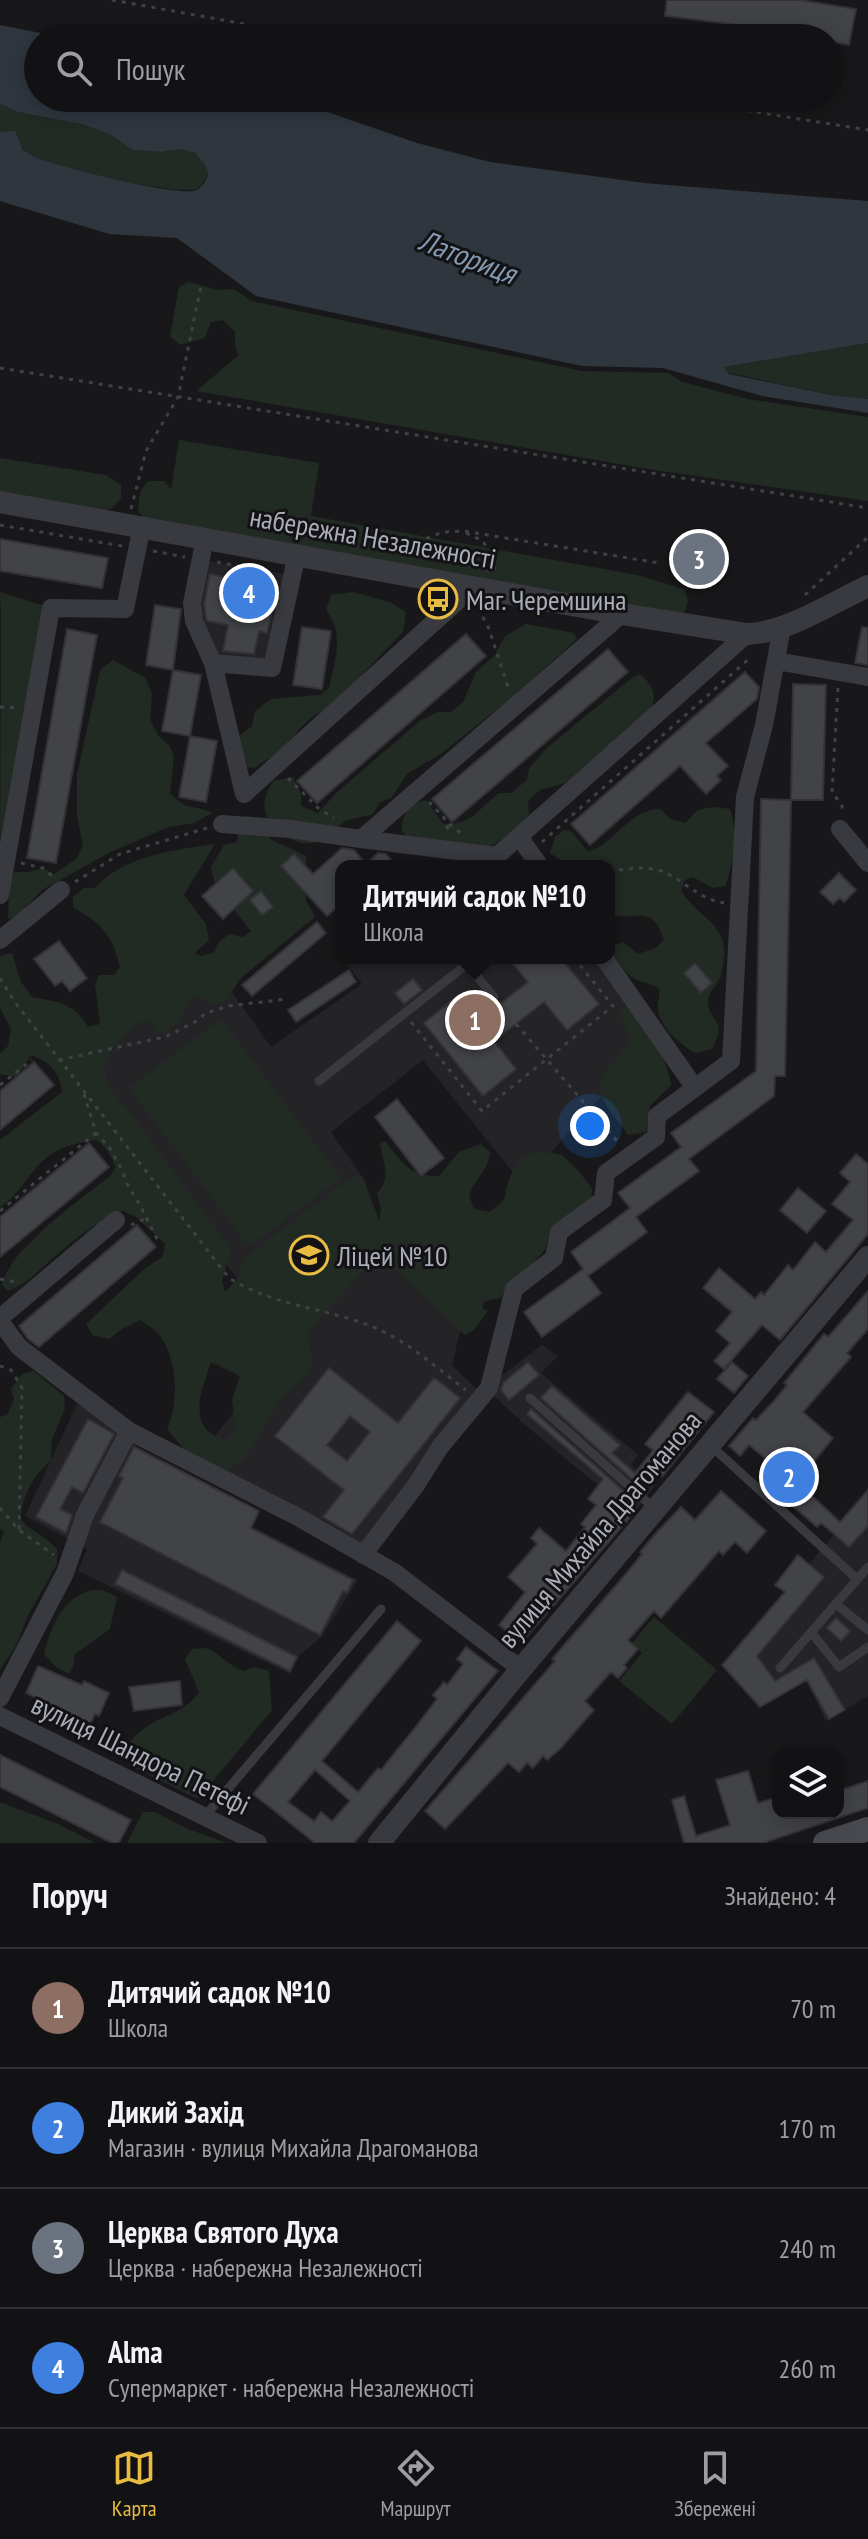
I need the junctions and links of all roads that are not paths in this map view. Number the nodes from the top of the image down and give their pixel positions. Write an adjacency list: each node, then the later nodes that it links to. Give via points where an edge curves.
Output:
1 (0, 502): 2 (street, набережна Незалежності)
2 (136, 533): 3 (street, набережна Незалежності); 21 (street, via 125,609 51,608)
3 (203, 549): 4 (street, набережна Незалежності); 10 (street, via 192,603 194,621)
4 (294, 565): 6 (street, набережна Незалежності); 10 (street, via 272,668)
5 (868, 586): 8 (street, набережна Незалежності)
6 (476, 597): 7 (street, набережна Незалежності); 10 (street, via 454,604 244,794)
7 (622, 614): 9 (street, набережна Незалежності); 15 (street)
8 (782, 627): 9 (street, набережна Незалежності); 11 (street)
9 (747, 634): 16 (street)
10 (213, 663)
11 (775, 666): 12 (street); 28 (street, via 745,797 731,1061)
12 (868, 677)
13 (222, 824): 15 (street)
14 (840, 829): 19 (street)
15 (363, 837): 17 (street)
16 (530, 852): 18 (street)
17 (488, 860)
18 (496, 860)
19 (868, 863)
20 (61, 890): 22 (street)
21 (0, 895)
22 (0, 940)
23 (460, 964): 27 (lane)
24 (466, 964): 26 (lane)
25 (608, 964): 28 (street)
26 (494, 997)
27 (319, 1081)
28 (695, 1088): 36 (street, via 657,1116 656,1137 606,1173 603,1200 559,1232 554,1258 514,1289 489,1388)
29 (116, 1220): 31 (street)
30 (868, 1257): 34 (street, вулиця Михайла Драгоманова)
31 (0, 1319): 33 (street, via 19,1347)
32 (530, 1398): 35 (lane)
33 (129, 1431): 36 (street); 46 (street, via 85,1515 65,1573)
34 (709, 1444): 35 (street, вулиця Михайла Драгоманова); 38 (lane)
35 (655, 1509): 45 (street, вулиця Михайла Драгоманова)
36 (363, 1555): 45 (street, via 394,1572)
37 (868, 1567): 38 (lane)
38 (857, 1579): 39 (lane)
39 (836, 1604): 41 (lane); 42 (lane)
40 (381, 1609): 48 (lane)
41 (868, 1630)
42 (811, 1632): 43 (lane, via 839,1667); 44 (lane)
43 (868, 1647)
44 (780, 1668)
45 (521, 1669): 50 (street, вулиця Михайла Драгоманова)
46 (0, 1698)
47 (0, 1716): 48 (street, вулиця Шандора Петефі)
48 (205, 1816): 49 (street, вулиця Шандора Петефі)
49 (258, 1843)
50 (379, 1843)

